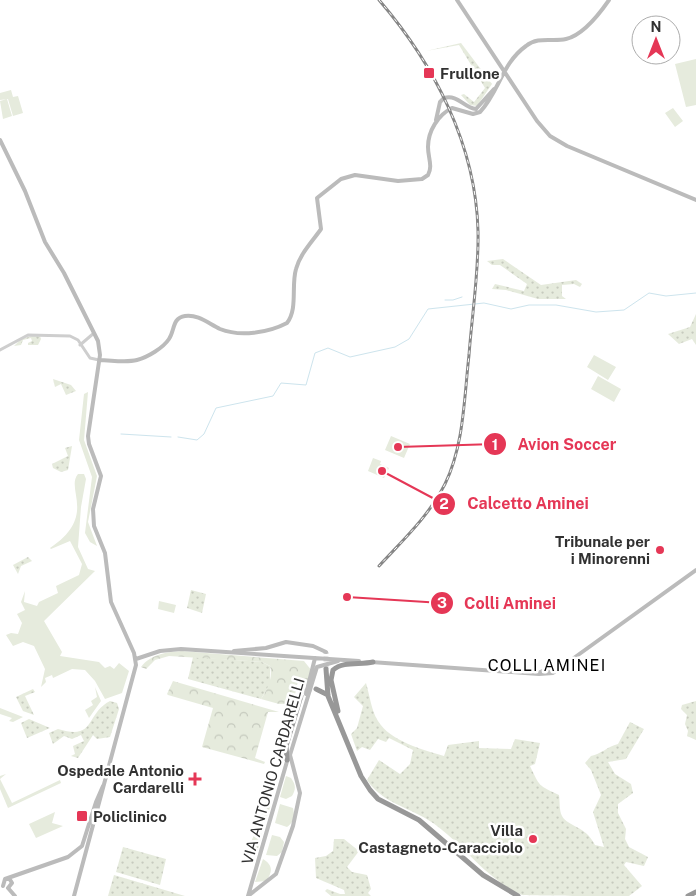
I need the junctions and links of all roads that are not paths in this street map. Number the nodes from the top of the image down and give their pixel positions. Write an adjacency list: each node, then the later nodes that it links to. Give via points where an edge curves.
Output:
1 (457, 0): 3 (main road)
2 (608, 0): 3 (main road, via 594,18 571,37 537,40 528,44)
3 (504, 71): 4 (main road); 9 (main road, via 542,128 558,141)
4 (494, 89): 5 (main road, via 476,110); 6 (main road, via 478,113)
5 (458, 99): 6 (main road); 7 (main road, via 449,97 442,100)
6 (452, 108): 7 (main road)
7 (436, 122): 13 (main road, via 428,146 431,164 428,175 398,181 352,175 319,195 316,202 321,229 296,267 292,312 287,323 270,330 241,334 222,330 194,316 185,316 175,321 167,342 145,357 130,361)
8 (0, 140): 10 (main road, via 45,242)
9 (696, 200)
10 (94, 333): 11 (street); 13 (main road, via 99,345)
11 (80, 344): 12 (street, via 73,337 35,334 20,338); 13 (street, via 90,358)
12 (0, 350)
13 (99, 360): 19 (main road, via 88,436 101,476 93,520 104,553 111,602)
14 (696, 570): 21 (main road, via 556,672 536,674)
15 (233, 652): 16 (main road, via 286,642 313,646); 17 (main road); 19 (main road, via 181,648)
16 (326, 652)
17 (315, 658): 18 (main road); 22 (main road)
18 (321, 658): 20 (main road); 22 (main road)
19 (136, 659): 28 (main road, via 134,678)
20 (340, 660): 21 (main road); 22 (main road)
21 (373, 662): 26 (highway, via 341,665 333,670 331,680)
22 (320, 667): 24 (highway); 27 (main road, VIA ANTONIO CARDARELLI); 31 (main road, VIA ANTONIO CARDARELLI, via 290,756 300,793 298,810 281,864 276,874)
23 (316, 689): 24 (highway)
24 (328, 696): 26 (highway)
25 (300, 699): 27 (highway, via 286,746)
26 (338, 719): 35 (highway, via 361,776 375,796 419,820 483,875)
27 (287, 760): 30 (main road, VIA ANTONIO CARDARELLI)
28 (106, 779): 29 (main road, via 82,846 68,857); 34 (main road)
29 (3, 882): 33 (main road)
30 (252, 883): 31 (main road, VIA ANTONIO CARDARELLI); 31 (main road, VIA ANTONIO CARDARELLI, via 248,896)
31 (261, 888)
32 (696, 892): 36 (highway)
33 (15, 896)
34 (74, 896)
35 (518, 896)
36 (688, 896)

